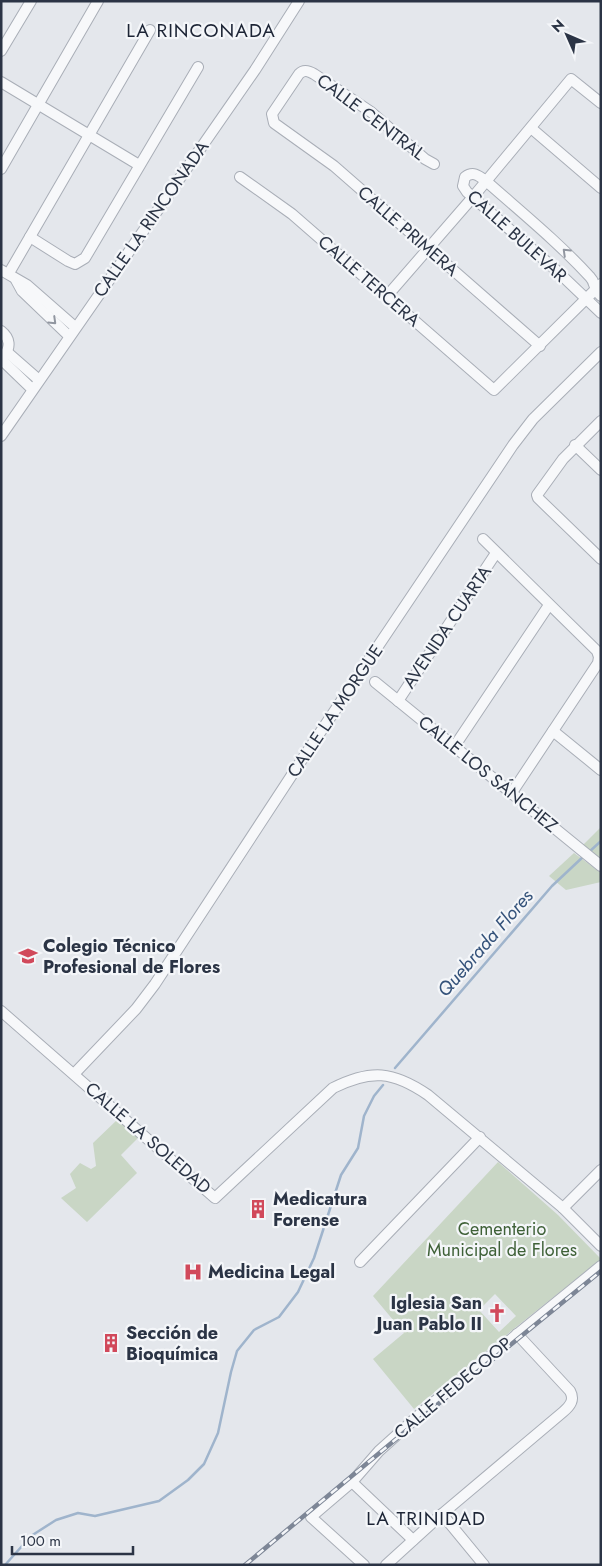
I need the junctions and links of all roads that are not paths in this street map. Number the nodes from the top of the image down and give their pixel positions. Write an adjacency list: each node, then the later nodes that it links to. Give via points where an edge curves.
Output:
1 (31, 1): 5 (street)
2 (98, 1): 9 (street)
3 (299, 1): 27 (street, CALLE LA RINCONADA, via 255,70)
4 (150, 30): 12 (street)
5 (1, 51)
6 (198, 67): 14 (street)
7 (1, 82): 9 (street)
8 (601, 104): 11 (street, via 571,78)
9 (39, 105): 12 (street); 15 (street)
10 (273, 122): 13 (street, CALLE CENTRAL, via 273,110 300,73 308,71 371,112 424,159); 21 (street, CALLE PRIMERA, via 334,166)
11 (531, 128): 17 (street); 18 (street)
12 (88, 135): 14 (street); 20 (street)
13 (434, 164)
14 (139, 166): 20 (street, via 80,262 68,261)
15 (1, 169)
16 (240, 177): 24 (street, CALLE TERCERA, via 292,214)
17 (486, 181): 19 (street); 19 (street, CALLE BULEVAR, via 473,174 465,177 463,186); 23 (street, CALLE BULEVAR, one-way to 17, via 565,250)
18 (601, 188)
19 (472, 197): 21 (street); 25 (street, CALLE BULEVAR)
20 (30, 237): 22 (street)
21 (428, 248): 24 (street); 30 (street, CALLE PRIMERA)
22 (9, 274): 27 (street, via 27,285); 29 (street, one-way to 29)
23 (599, 290): 25 (street)
24 (387, 296): 30 (street, CALLE TERCERA, via 494,390)
25 (586, 297): 26 (street, CALLE BULEVAR); 30 (street)
26 (601, 313)
27 (76, 327): 29 (street, CALLE LA RINCONADA)
28 (1, 330): 32 (street, via 8,341)
29 (69, 336): 33 (street, CALLE LA RINCONADA)
30 (540, 346)
31 (601, 352): 50 (street, CALLE LA MORGUE, via 533,419 513,445 155,984 136,1009)
32 (3, 356): 33 (street)
33 (36, 384): 35 (street, CALLE LA RINCONADA)
34 (601, 420): 36 (street)
35 (1, 436)
36 (575, 445): 37 (street); 40 (street, via 537,495)
37 (601, 470)
38 (483, 539): 39 (street)
39 (496, 553): 41 (street); 43 (street, AVENIDA CUARTA)
40 (601, 559)
41 (549, 605): 44 (street, via 597,651 599,657); 45 (street)
42 (375, 682): 43 (street, CALLE LOS SÁNCHEZ)
43 (398, 701): 45 (street, CALLE LOS SÁNCHEZ)
44 (553, 731): 46 (street); 47 (street)
45 (454, 746): 47 (street, CALLE LOS SÁNCHEZ)
46 (601, 770)
47 (511, 794): 48 (street, CALLE LOS SÁNCHEZ)
48 (600, 866)
49 (1, 1011): 50 (street, CALLE LA SOLEDAD)
50 (74, 1074): 51 (street, CALLE LA SOLEDAD, via 215,1198 333,1088 368,1075 406,1081)
51 (480, 1138): 53 (street, CALLE LA SOLEDAD); 55 (street)
52 (601, 1170): 53 (street)
53 (564, 1208): 54 (street, CALLE LA SOLEDAD)
54 (601, 1246)
55 (360, 1262)
56 (601, 1266): 57 (street, CALLE FEDECOOP)
57 (517, 1334): 58 (street, CALLE FEDECOOP, via 394,1437); 59 (street, via 570,1391 571,1403)
58 (352, 1482): 60 (street); 61 (street, CALLE FEDECOOP, via 311,1516)
59 (442, 1514): 60 (street); 63 (street)
60 (413, 1540): 62 (street)
61 (364, 1565)
62 (386, 1565)
63 (484, 1565)

